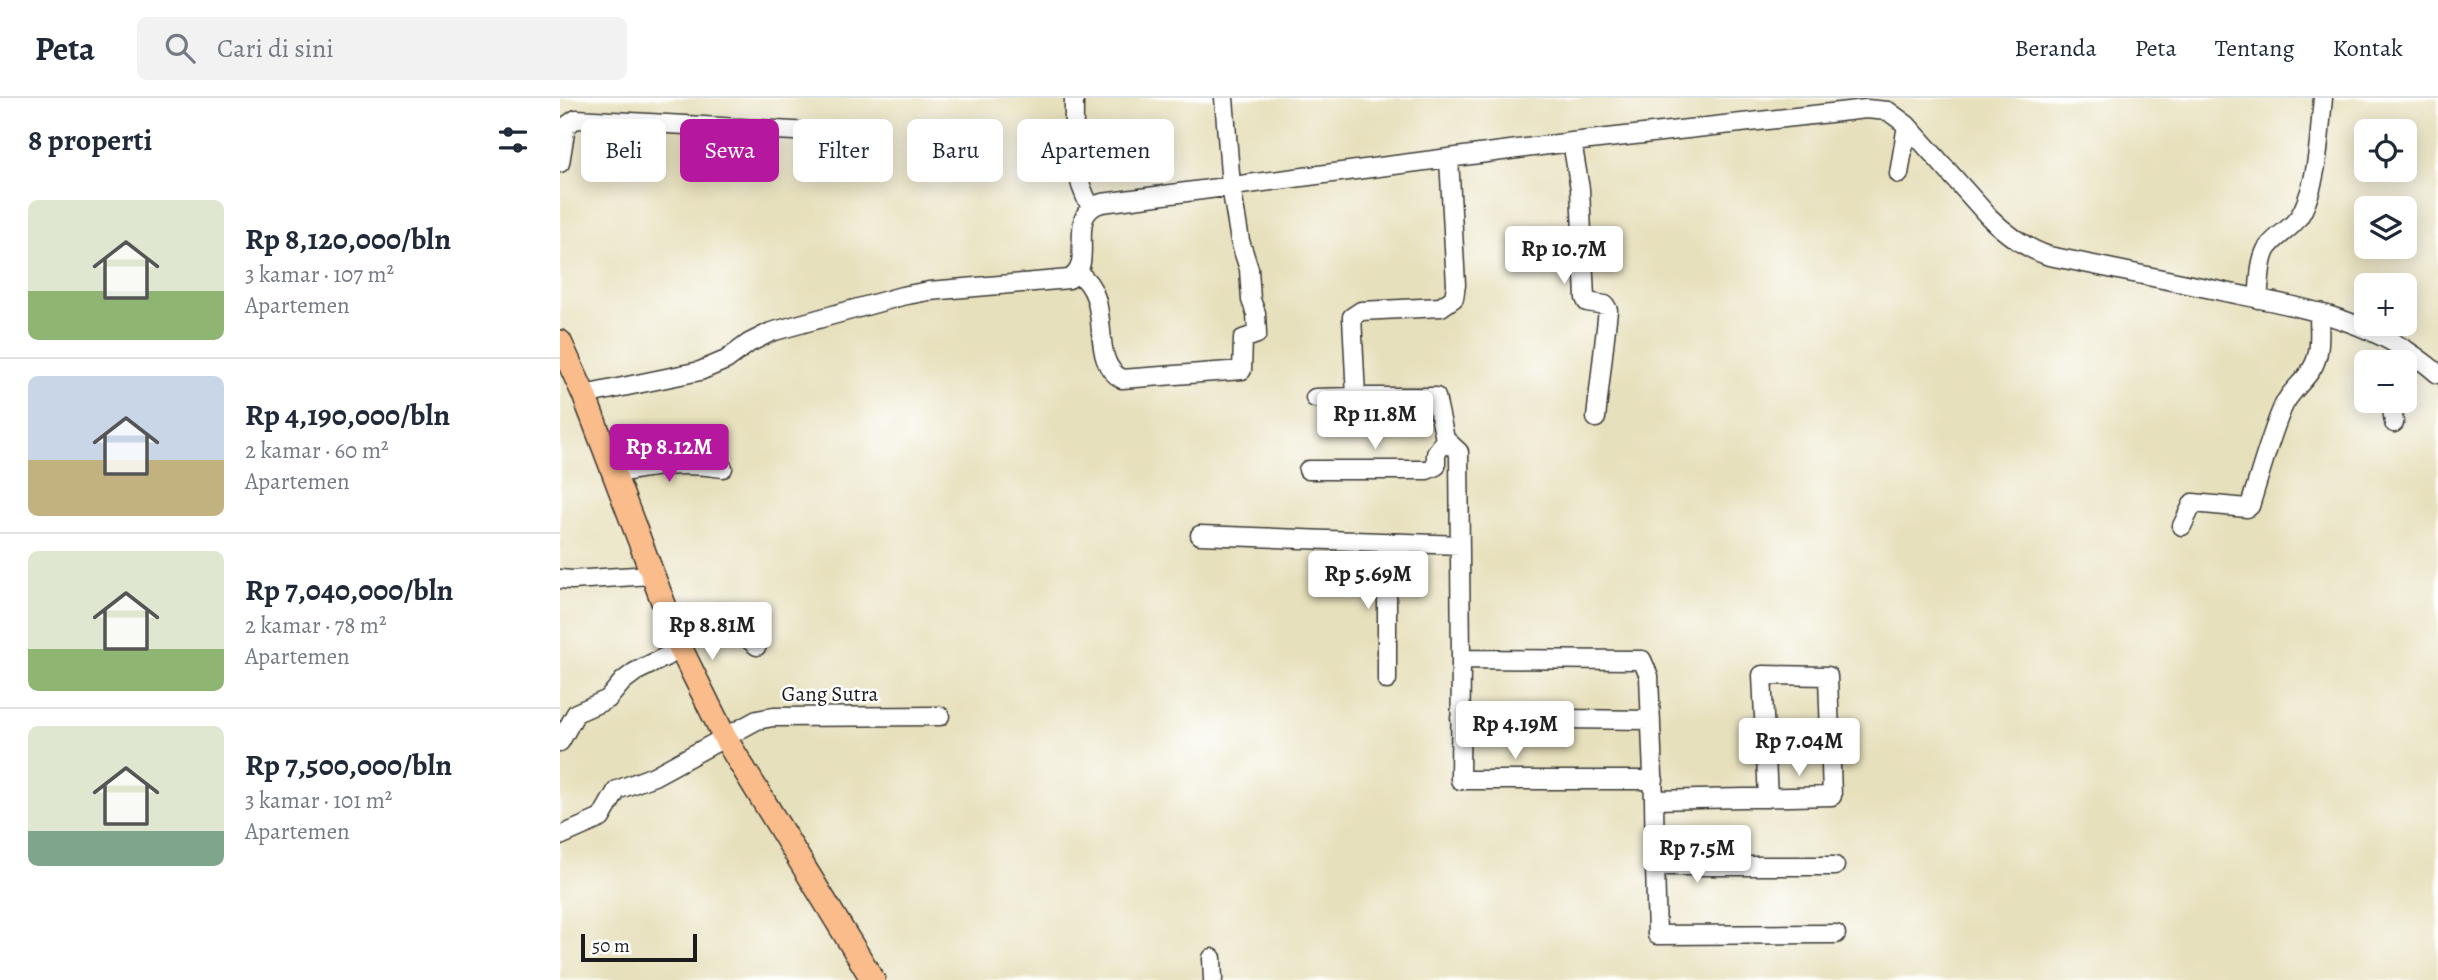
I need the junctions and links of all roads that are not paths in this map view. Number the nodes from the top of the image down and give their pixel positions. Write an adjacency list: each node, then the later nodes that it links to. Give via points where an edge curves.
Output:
1 (1074, 98): 12 (street, via 1079,179)
2 (1224, 98): 11 (street)
3 (2323, 98): 14 (street, via 2311,189 2299,218 2266,251)
4 (1843, 105): 5 (street, via 1888,111); 7 (street)
5 (1907, 125): 10 (street); 14 (street, via 2002,231 2033,251)
6 (793, 131): 9 (street, via 576,119 566,126)
7 (1572, 142): 8 (street); 24 (street, via 1580,189 1585,298 1608,310)
8 (1449, 158): 11 (street); 21 (street, via 1454,298 1441,307 1361,311 1352,317)
9 (560, 163)
10 (1899, 174)
11 (1231, 186): 12 (street); 13 (street, via 1257,331 1242,339 1241,371 1122,379 1115,375 1105,359 1097,297)
12 (1091, 207): 13 (street, via 1084,216)
13 (1078, 273): 20 (street, via 1064,280 902,296 771,332 700,371)
14 (2259, 299): 15 (street)
15 (2319, 313): 17 (street, via 2366,327); 32 (street, via 2316,362 2282,409 2250,506 2193,503)
16 (560, 342): 20 (main road)
17 (2396, 350)
18 (2417, 363): 19 (street)
19 (2438, 374)
20 (584, 395): 31 (main road)
21 (1356, 397): 22 (street); 26 (street, via 1436,397)
22 (1315, 398)
23 (2393, 413): 25 (street)
24 (1596, 418)
25 (2394, 423)
26 (1445, 439): 29 (street, via 1436,454 1436,466); 30 (street, via 1459,452)
27 (723, 468): 31 (street, via 674,464)
28 (1308, 470): 29 (street)
29 (1427, 470): 30 (street)
30 (1459, 470): 35 (street)
31 (614, 474): 36 (main road)
32 (2182, 526)
33 (1200, 535): 34 (street)
34 (1387, 542): 35 (street); 41 (street)
35 (1460, 545): 40 (street)
36 (651, 575): 37 (street); 38 (main road)
37 (560, 579)
38 (677, 641): 39 (street, via 705,615 722,612); 45 (main road); 46 (street, via 623,681 608,699 576,713)
39 (757, 646)
40 (1461, 659): 43 (street); 44 (street, via 1642,660 1649,676)
41 (1387, 680)
42 (940, 716): 45 (street, Gang Sutra, via 773,717 744,725)
43 (1460, 718): 44 (street); 47 (street, via 1460,780)
44 (1651, 720): 47 (street)
45 (725, 738): 50 (street, Gang Sutra, via 617,790 601,818); 55 (main road)
46 (560, 742)
47 (1654, 780): 49 (street)
48 (1768, 798): 48 (street, via 1762,675 1828,676 1832,796); 49 (street)
49 (1654, 800): 51 (street)
50 (560, 836)
51 (1655, 866): 52 (street); 53 (street, via 1657,935)
52 (1835, 866)
53 (1836, 934)
54 (1212, 958): 56 (street)
55 (873, 980)
56 (1213, 980)

